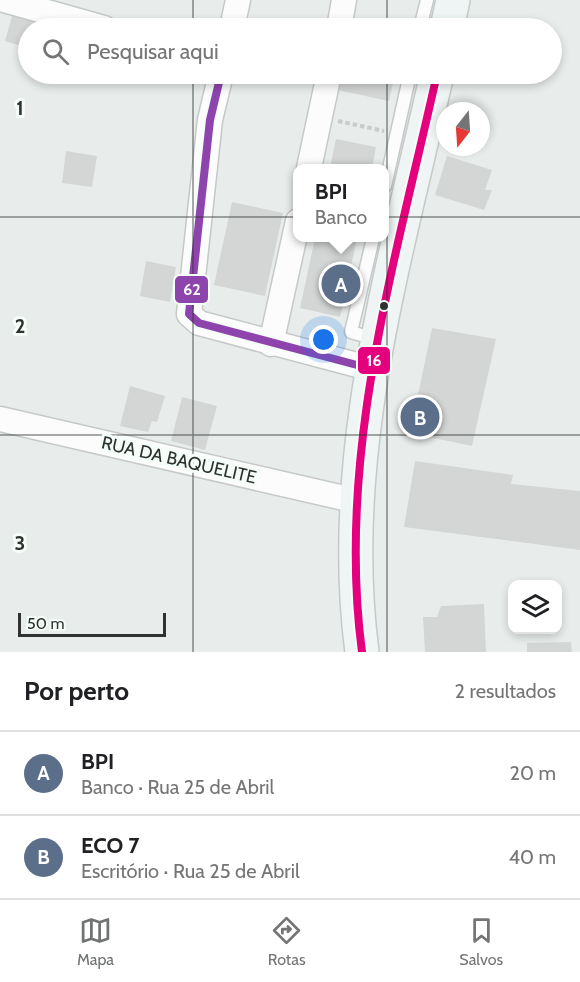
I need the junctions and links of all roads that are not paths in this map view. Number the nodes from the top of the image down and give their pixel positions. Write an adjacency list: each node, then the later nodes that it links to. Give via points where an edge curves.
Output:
1 (4, 0): 6 (street)
2 (238, 0): 7 (street)
3 (344, 0): 8 (street)
4 (427, 0): 9 (lane)
5 (453, 0): 10 (main road)
6 (68, 18)
7 (234, 18)
8 (341, 18)
9 (422, 18)
10 (449, 18)
11 (219, 84): 19 (street, via 210,120 189,314 199,322)
12 (328, 84): 15 (street)
13 (408, 84): 16 (lane)
14 (435, 84): 20 (main road)
15 (310, 164)
16 (389, 164)
17 (293, 240): 19 (street)
18 (372, 242): 20 (lane, via 351,332)
19 (271, 344): 20 (street)
20 (375, 355): 22 (main road)
21 (0, 419): 22 (street, RUA DA BAQUELITE)
22 (357, 501): 23 (main road, via 356,576)
23 (362, 652)

